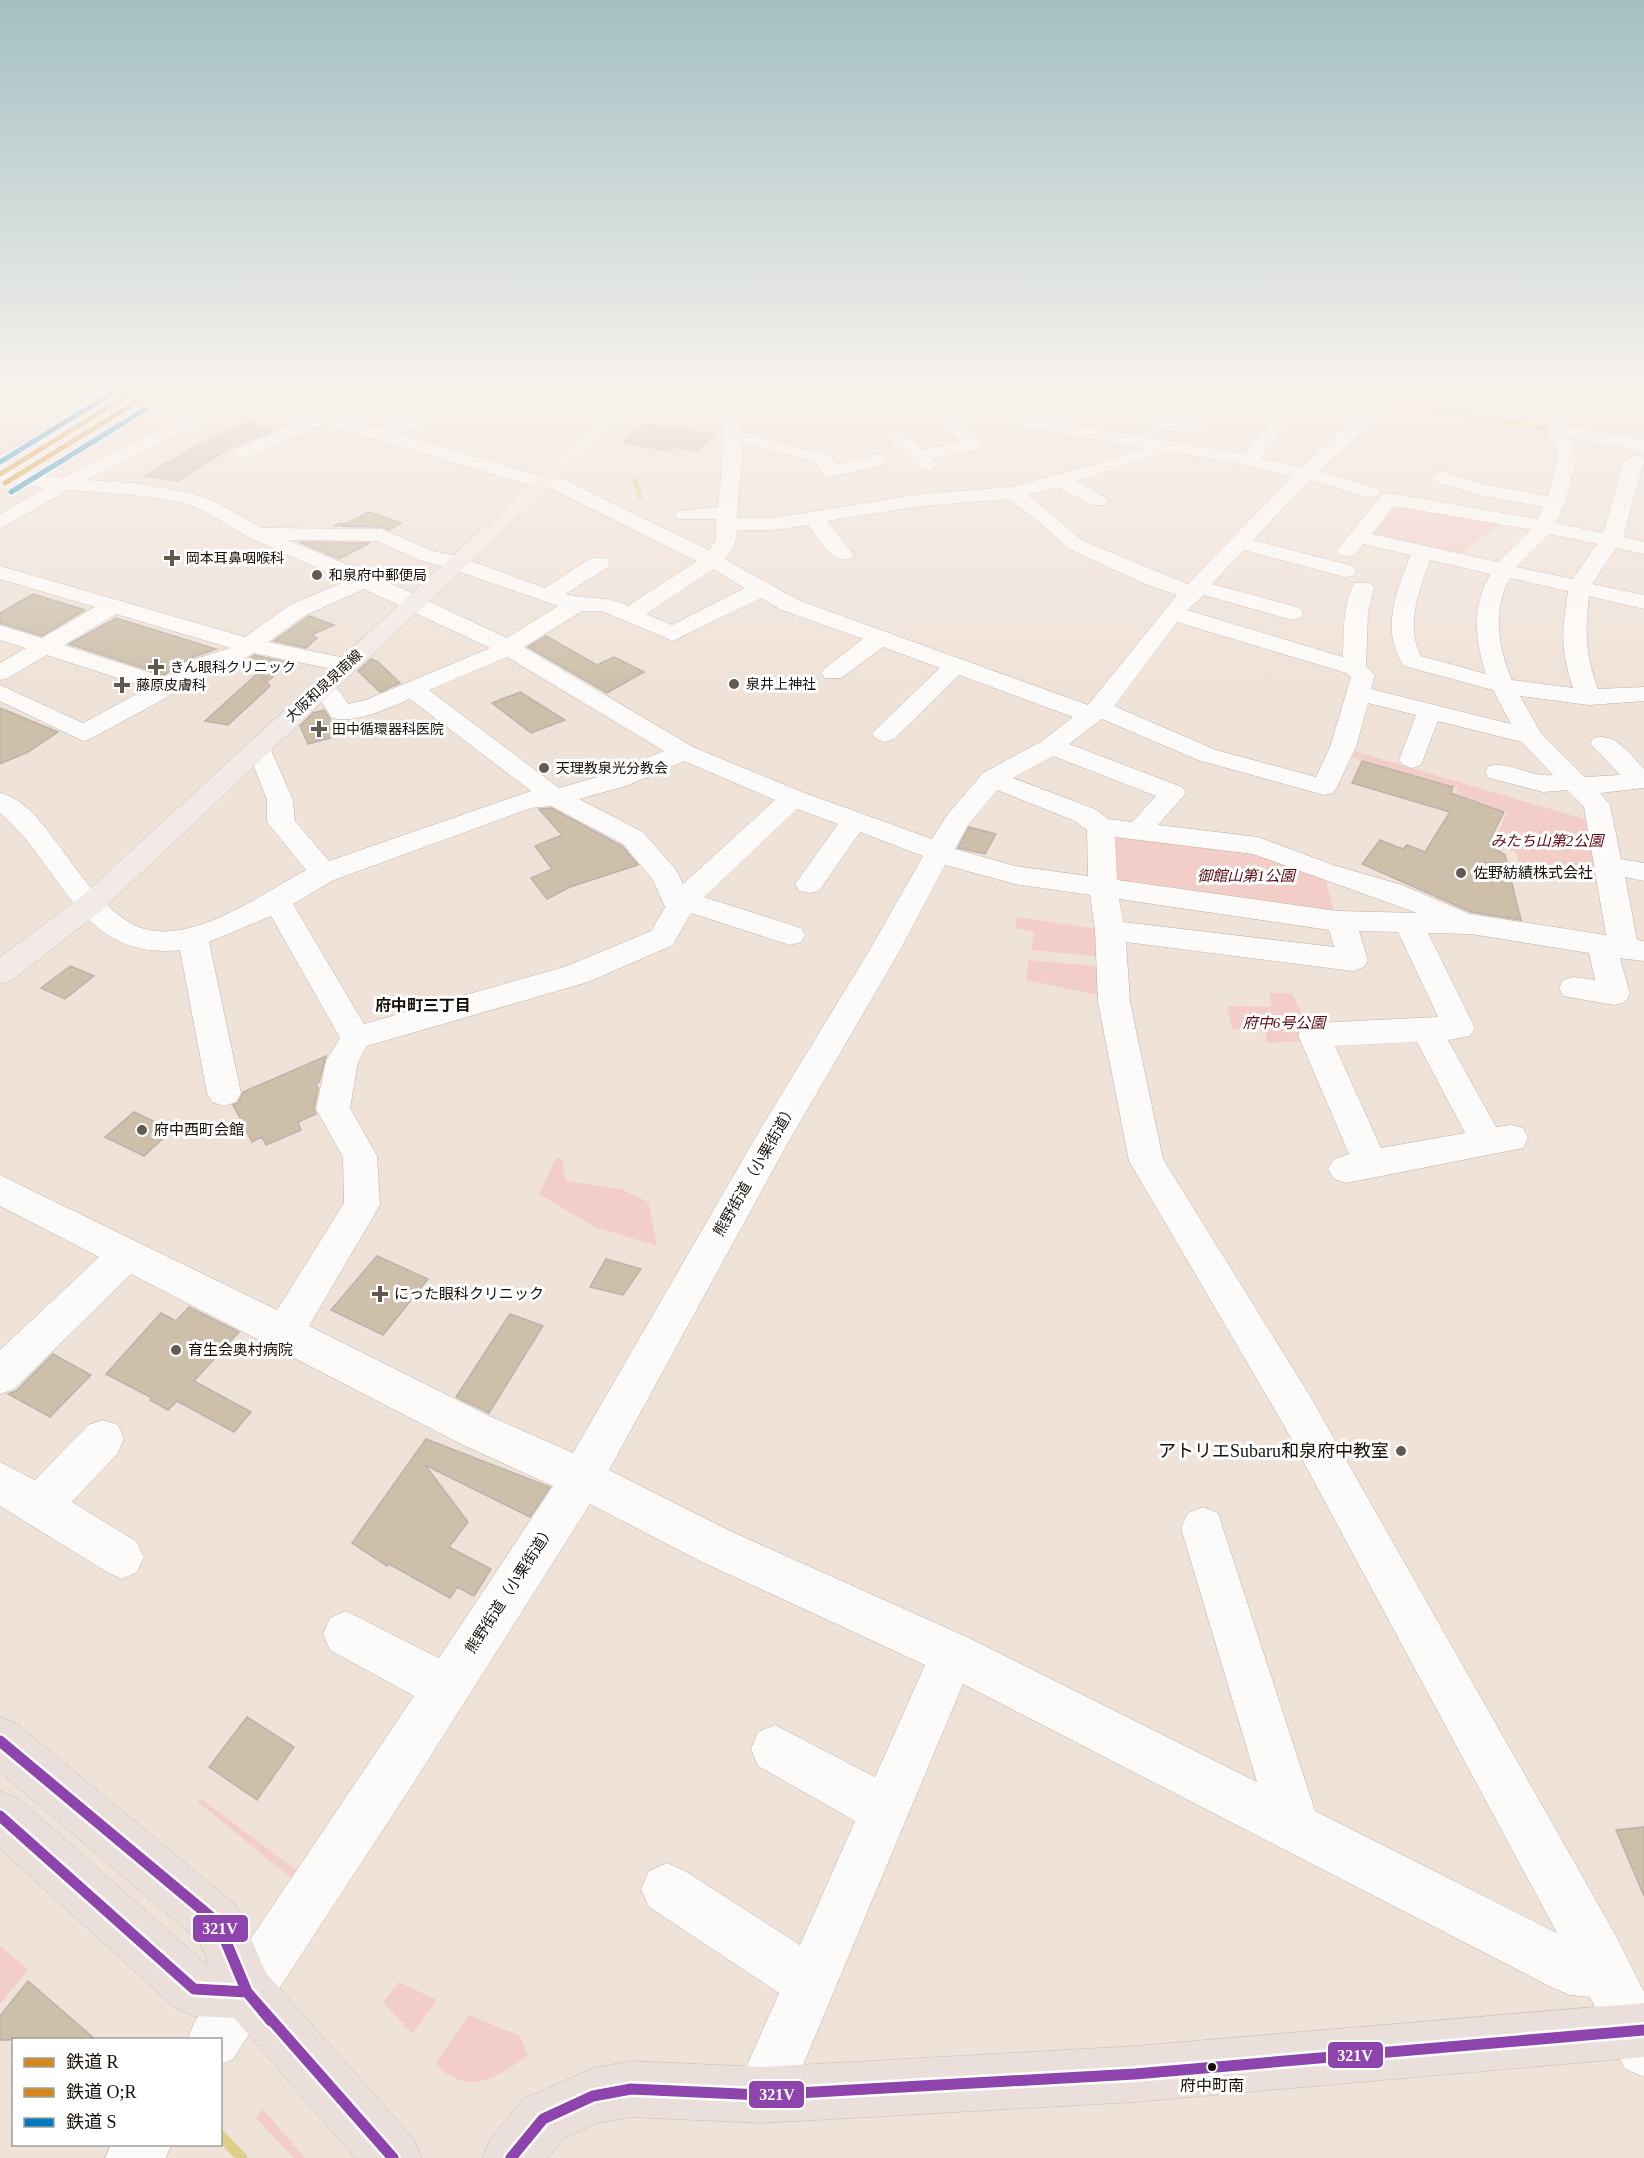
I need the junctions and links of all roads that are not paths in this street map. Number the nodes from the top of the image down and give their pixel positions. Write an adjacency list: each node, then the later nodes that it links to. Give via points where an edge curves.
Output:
1 (49, 492): 20 (street)
2 (152, 492): 22 (street, via 186,497 211,507)
3 (534, 492): 31 (main road, 大阪和泉泉南線)
4 (573, 492): 29 (street)
5 (729, 492): 18 (street)
6 (986, 492): 14 (street)
7 (1017, 492): 13 (street)
8 (1081, 492): 15 (street)
9 (1289, 492): 24 (street, 熊野街道（小栗街道）)
10 (1510, 492): 16 (street)
11 (1557, 492): 16 (street)
12 (1628, 492): 23 (street)
13 (1012, 493): 14 (street); 39 (street, via 1076,545)
14 (990, 495): 19 (street, via 921,500)
15 (1098, 501)
16 (1553, 503): 21 (street)
17 (685, 515): 18 (street)
18 (727, 518): 19 (street, via 774,524); 29 (street, via 729,535)
19 (814, 519): 27 (street)
20 (0, 523)
21 (1544, 527): 23 (street); 28 (street, via 1389,499); 32 (street)
22 (257, 534): 31 (street, via 381,535 426,556); 34 (street)
23 (1611, 541): 25 (street); 36 (street, via 1592,564)
24 (1241, 543): 28 (street); 39 (street, 熊野街道（小栗街道）)
25 (1644, 548)
26 (1423, 552): 28 (street); 32 (street); 55 (street, via 1405,607 1406,652 1412,661)
27 (843, 555)
28 (1340, 556)
29 (712, 561): 37 (street); 45 (street)
30 (599, 563): 38 (street)
31 (456, 564): 38 (street); 40 (main road, 大阪和泉泉南線)
32 (1503, 571): 36 (street); 55 (street, via 1488,607 1487,636)
33 (0, 572): 43 (street)
34 (365, 580): 40 (street); 49 (street, via 297,610)
35 (1363, 588): 53 (street, via 1357,612)
36 (1580, 588): 41 (street); 62 (street, via 1573,638 1576,661)
37 (761, 589): 45 (street, via 673,634); 47 (street, via 790,605)
38 (547, 596): 42 (street)
39 (1189, 598): 44 (street); 53 (street); 63 (street, 熊野街道（小栗街道）)
40 (413, 602): 50 (street); 51 (main road, 大阪和泉泉南線)
41 (1644, 602)
42 (577, 604): 45 (street, via 605,604); 50 (street)
43 (113, 606): 48 (street); 49 (street)
44 (1292, 613)
45 (631, 614)
46 (0, 632): 48 (street)
47 (878, 639): 52 (street); 54 (street)
48 (45, 646): 56 (street); 57 (street)
49 (249, 646): 51 (street); 56 (street, via 197,666)
50 (507, 647): 58 (street); 70 (street)
51 (347, 665): 59 (main road, 大阪和泉泉南線)
52 (956, 665): 63 (street); 65 (street)
53 (1354, 668): 60 (street, via 1363,675)
54 (833, 673)
55 (1501, 685): 62 (street); 66 (street)
56 (167, 686): 57 (street, via 83,733)
57 (1, 688)
58 (412, 689): 59 (street, via 374,705 341,712 329,694); 76 (street)
59 (319, 692): 69 (main road, 大阪和泉泉南線)
60 (1358, 693): 63 (street, via 1343,747 1324,787 1207,755); 64 (street)
61 (1644, 694): 62 (street)
62 (1589, 698)
63 (1096, 712): 68 (street, 熊野街道（小栗街道）)
64 (1430, 712): 66 (street); 71 (street)
65 (885, 734)
66 (1531, 737): 75 (street)
67 (1602, 743): 74 (street)
68 (1051, 746): 73 (street, 熊野街道（小栗街道）); 81 (street, via 1173,793 1145,824)
69 (254, 751): 85 (street, via 261,755 279,800 280,822); 90 (main road, 大阪和泉泉南線)
70 (684, 752): 76 (street, via 617,780); 77 (street)
71 (1412, 760)
72 (1498, 772): 75 (street, via 1543,784 1563,781)
73 (992, 779): 80 (street, via 1085,815); 82 (street, 熊野街道（小栗街道）, via 957,821)
74 (1642, 780): 75 (street)
75 (1578, 785): 83 (street, via 1597,805)
76 (555, 797): 85 (street, via 527,800); 89 (street, via 633,838)
77 (793, 798): 79 (street); 89 (street)
78 (0, 801): 90 (street, via 20,813)
79 (854, 821): 82 (street); 86 (street)
80 (1101, 827): 81 (street); 87 (street)
81 (1142, 833): 93 (street, via 1258,846)
82 (940, 853): 87 (street, via 1015,875); 108 (street, 熊野街道（小栗街道）, via 767,1148)
83 (1607, 865): 84 (street); 97 (street)
84 (1644, 872)
85 (324, 873): 88 (street)
86 (809, 873)
87 (1103, 887): 91 (street); 94 (street)
88 (277, 902): 96 (street); 101 (street)
89 (682, 902): 95 (street); 101 (street, via 662,938 577,974)
90 (91, 904): 96 (street, via 123,933 138,938 172,941); 98 (main road, 大阪和泉泉南線)
91 (1341, 921): 92 (street); 94 (street, via 1353,960)
92 (1409, 924): 93 (street); 100 (street, via 1460,1028)
93 (1471, 924): 97 (street)
94 (1110, 930): 122 (street, via 1114,1002 1146,1161 1296,1409)
95 (790, 935)
96 (192, 937): 102 (street)
97 (1623, 947): 99 (street, via 1614,994)
98 (0, 973)
99 (1574, 988)
100 (1427, 1030): 100 (street, via 1314,1035 1358,1167 1499,1140)
101 (356, 1038): 105 (street, via 342,1061 333,1109 360,1156 362,1205)
102 (224, 1093)
103 (0, 1189): 104 (street)
104 (126, 1255): 105 (street); 106 (street)
105 (283, 1334): 108 (street, via 475,1430)
106 (0, 1376)
107 (101, 1438): 110 (street)
108 (582, 1478): 114 (street, via 713,1545); 115 (street, 熊野街道（小栗街道）)
109 (0, 1482): 110 (street)
110 (39, 1506): 112 (street)
111 (1203, 1528): 120 (street)
112 (122, 1557)
113 (346, 1634): 115 (street)
114 (953, 1654): 118 (street); 120 (street)
115 (447, 1688): 124 (street, 熊野街道（小栗街道）)
116 (0, 1741): 124 (highway, via 218,1923)
117 (775, 1749): 118 (street)
118 (885, 1810): 123 (street)
119 (0, 1816): 124 (highway, via 194,1989)
120 (1295, 1828): 122 (street, via 1570,1968)
121 (667, 1889): 123 (street)
122 (1606, 1973): 125 (street)
123 (810, 1982): 127 (street)
124 (247, 1992): 126 (street, 熊野街道（小栗街道）); 128 (highway)
125 (1641, 2037): 127 (highway, via 1135,2074)
126 (215, 2038)
127 (762, 2095): 129 (highway, via 631,2089 593,2096 543,2120)
128 (393, 2158)
129 (511, 2158)

